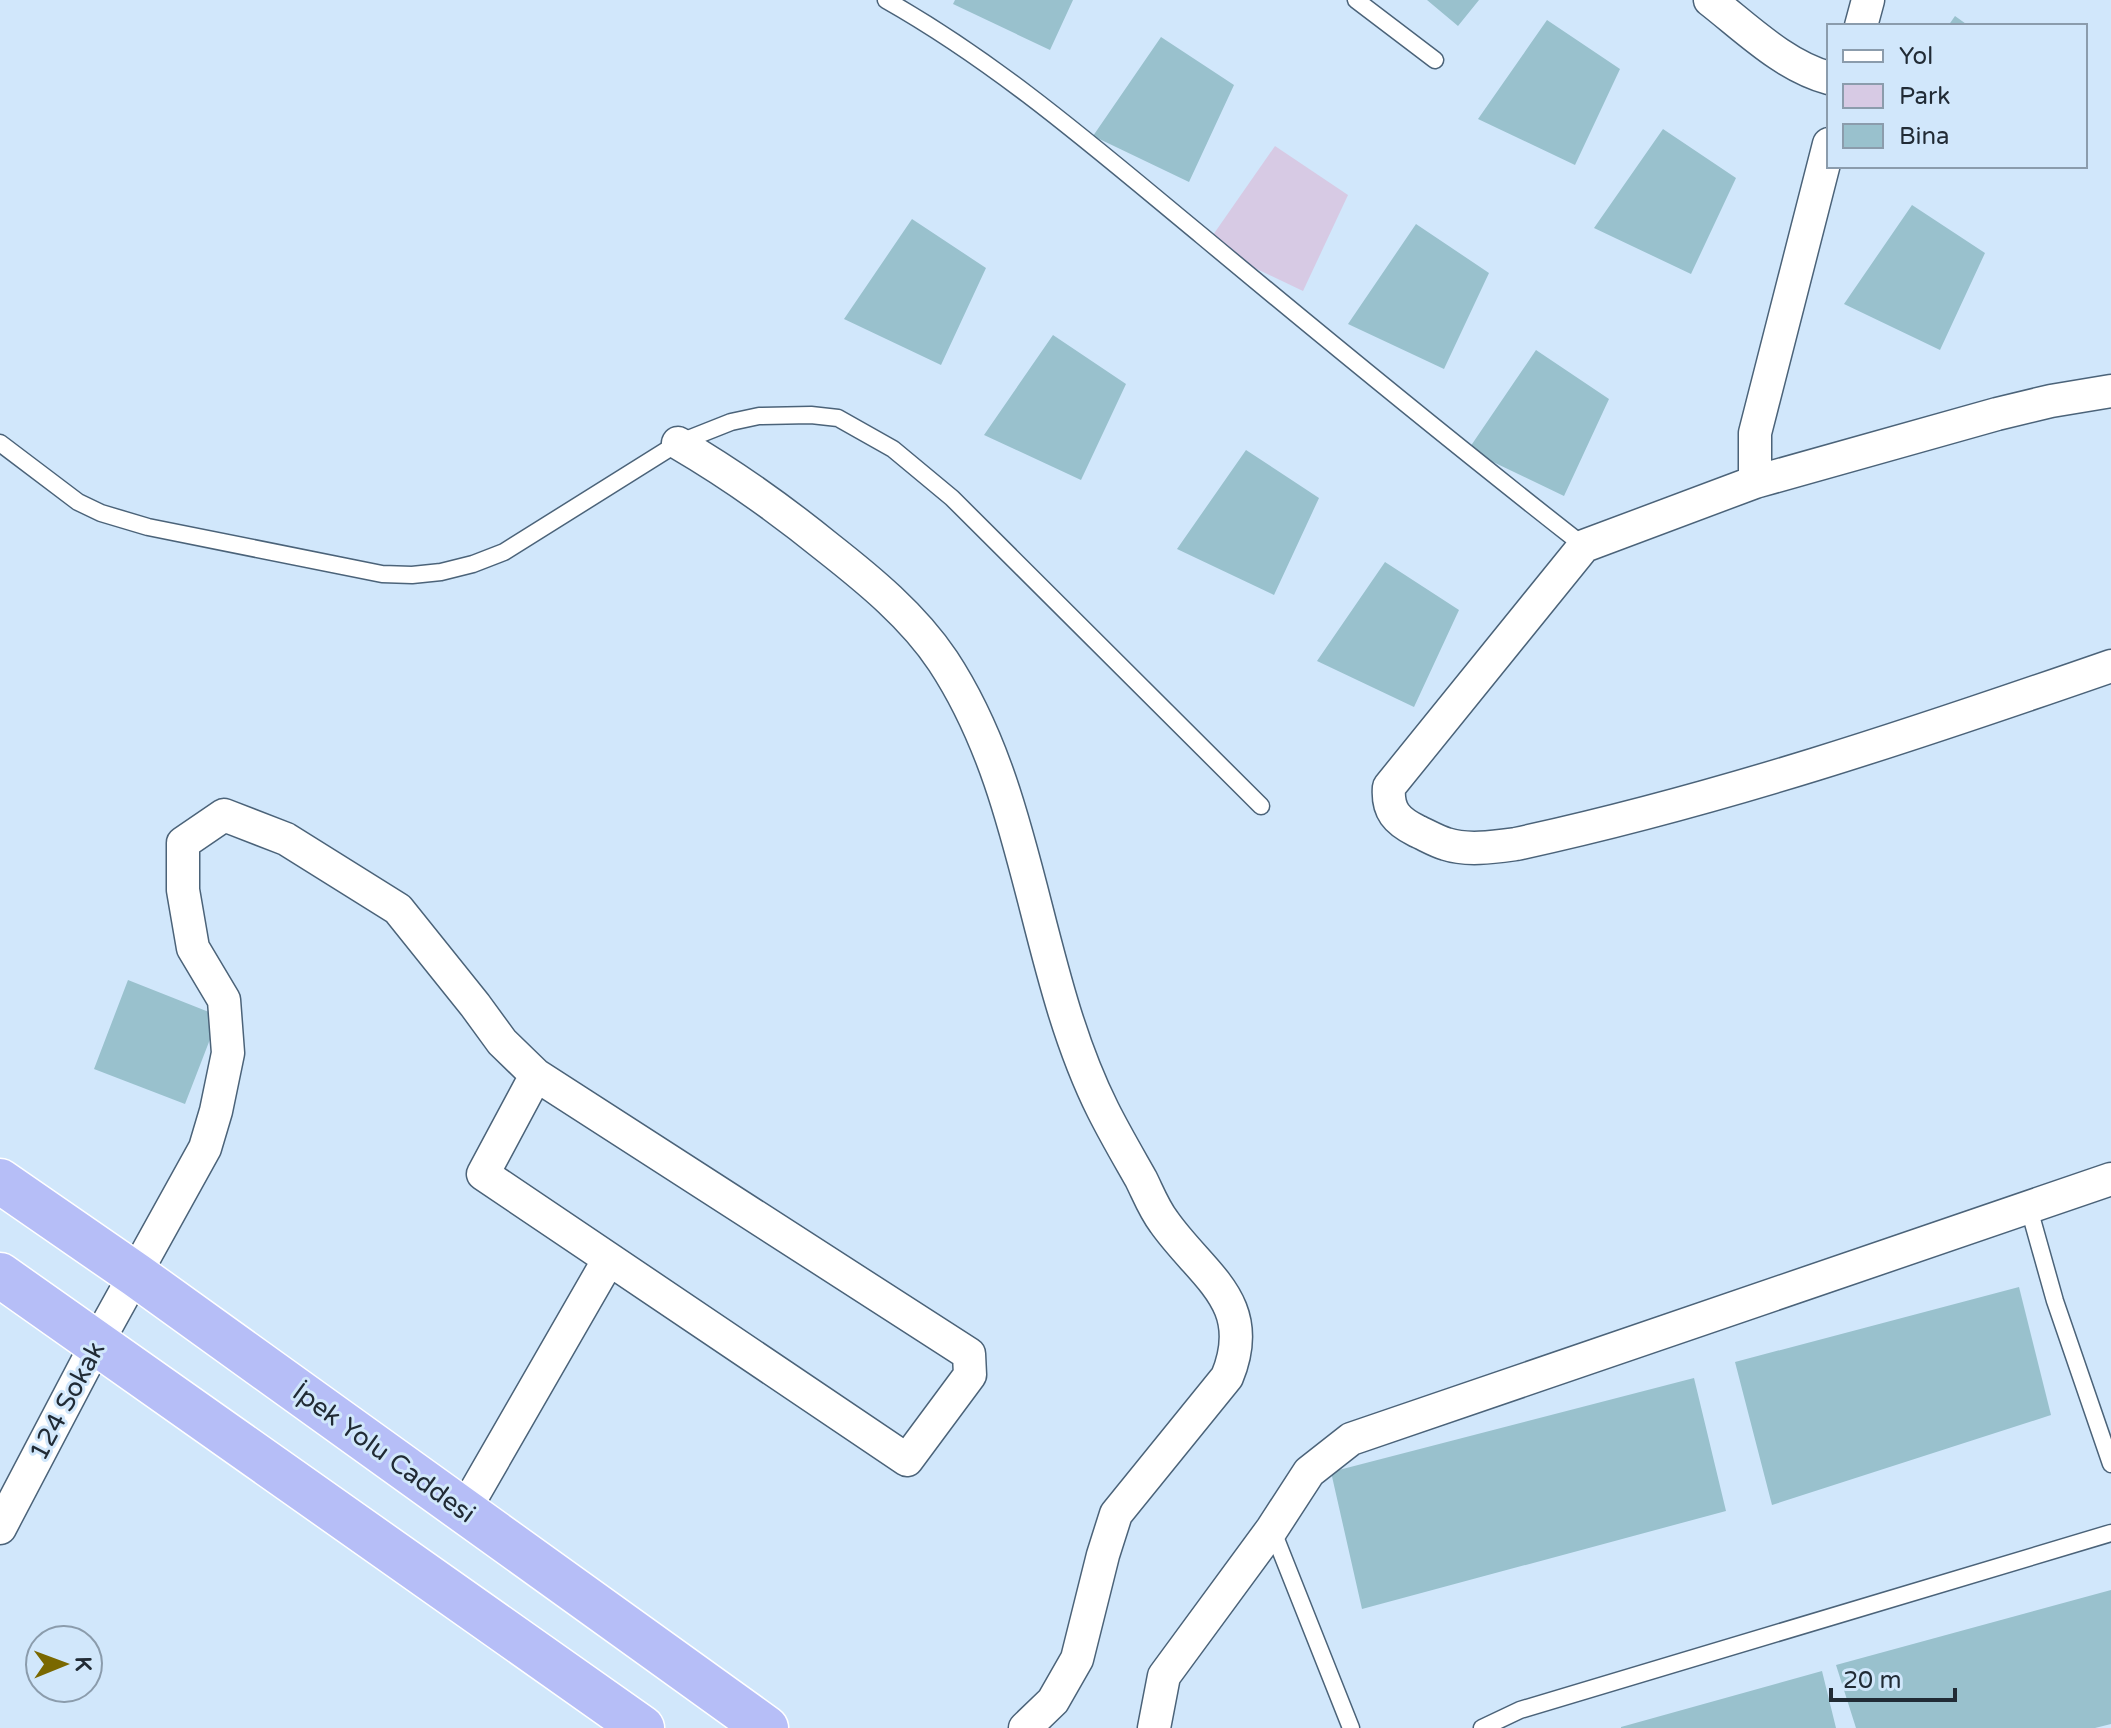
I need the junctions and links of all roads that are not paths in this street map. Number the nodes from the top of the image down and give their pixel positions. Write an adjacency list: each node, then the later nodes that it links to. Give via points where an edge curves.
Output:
1 (886, 0): 13 (lane, via 1049,110)
2 (1356, 0): 6 (lane)
3 (1710, 0): 7 (street, via 1790,61)
4 (1868, 0): 5 (street)
5 (1862, 24)
6 (1435, 60)
7 (1827, 78)
8 (1827, 152): 12 (street, via 1757,425)
9 (2111, 391): 12 (street, via 2011,411)
10 (0, 443): 11 (lane, via 78,502 124,521 352,569 412,575 473,564 504,552)
11 (678, 443): 15 (lane, via 731,422 785,414 838,418 893,449 952,498); 31 (street, via 731,474 859,572 942,661 979,727 1001,788 1068,1022 1102,1107 1163,1221 1226,1294 1235,1316 1238,1336 1227,1377 1116,1514 1077,1659 1053,1701)
12 (1755, 482): 13 (street)
13 (1584, 546): 14 (street, via 1389,787 1391,810 1403,824 1448,845 1493,847 1538,839 1802,770)
14 (2111, 666)
15 (1261, 806)
16 (536, 1075): 20 (street, via 483,1174); 20 (street, via 969,1354 970,1375 907,1460); 22 (street, 124 Sokak, via 502,1042 398,909 286,839 224,815 183,843 183,890 193,948 224,1000 228,1053 205,1148)
17 (2111, 1179): 19 (street)
18 (0, 1181): 22 (highway, İpek Yolu Caddesi)
19 (2028, 1205): 24 (lane); 27 (street, via 1351,1439 1309,1472)
20 (609, 1259): 25 (street)
21 (0, 1275): 23 (highway)
22 (136, 1275): 23 (street, 124 Sokak); 25 (highway, İpek Yolu Caddesi)
23 (97, 1343): 26 (street, 124 Sokak); 29 (highway)
24 (2111, 1464)
25 (464, 1511): 30 (highway, İpek Yolu Caddesi)
26 (0, 1528)
27 (1272, 1529): 32 (street, via 1164,1676); 33 (lane)
28 (2111, 1533): 34 (lane, via 1520,1710)
29 (642, 1728)
30 (766, 1728)
31 (1025, 1728)
32 (1154, 1728)
33 (1351, 1728)
34 (1482, 1728)

